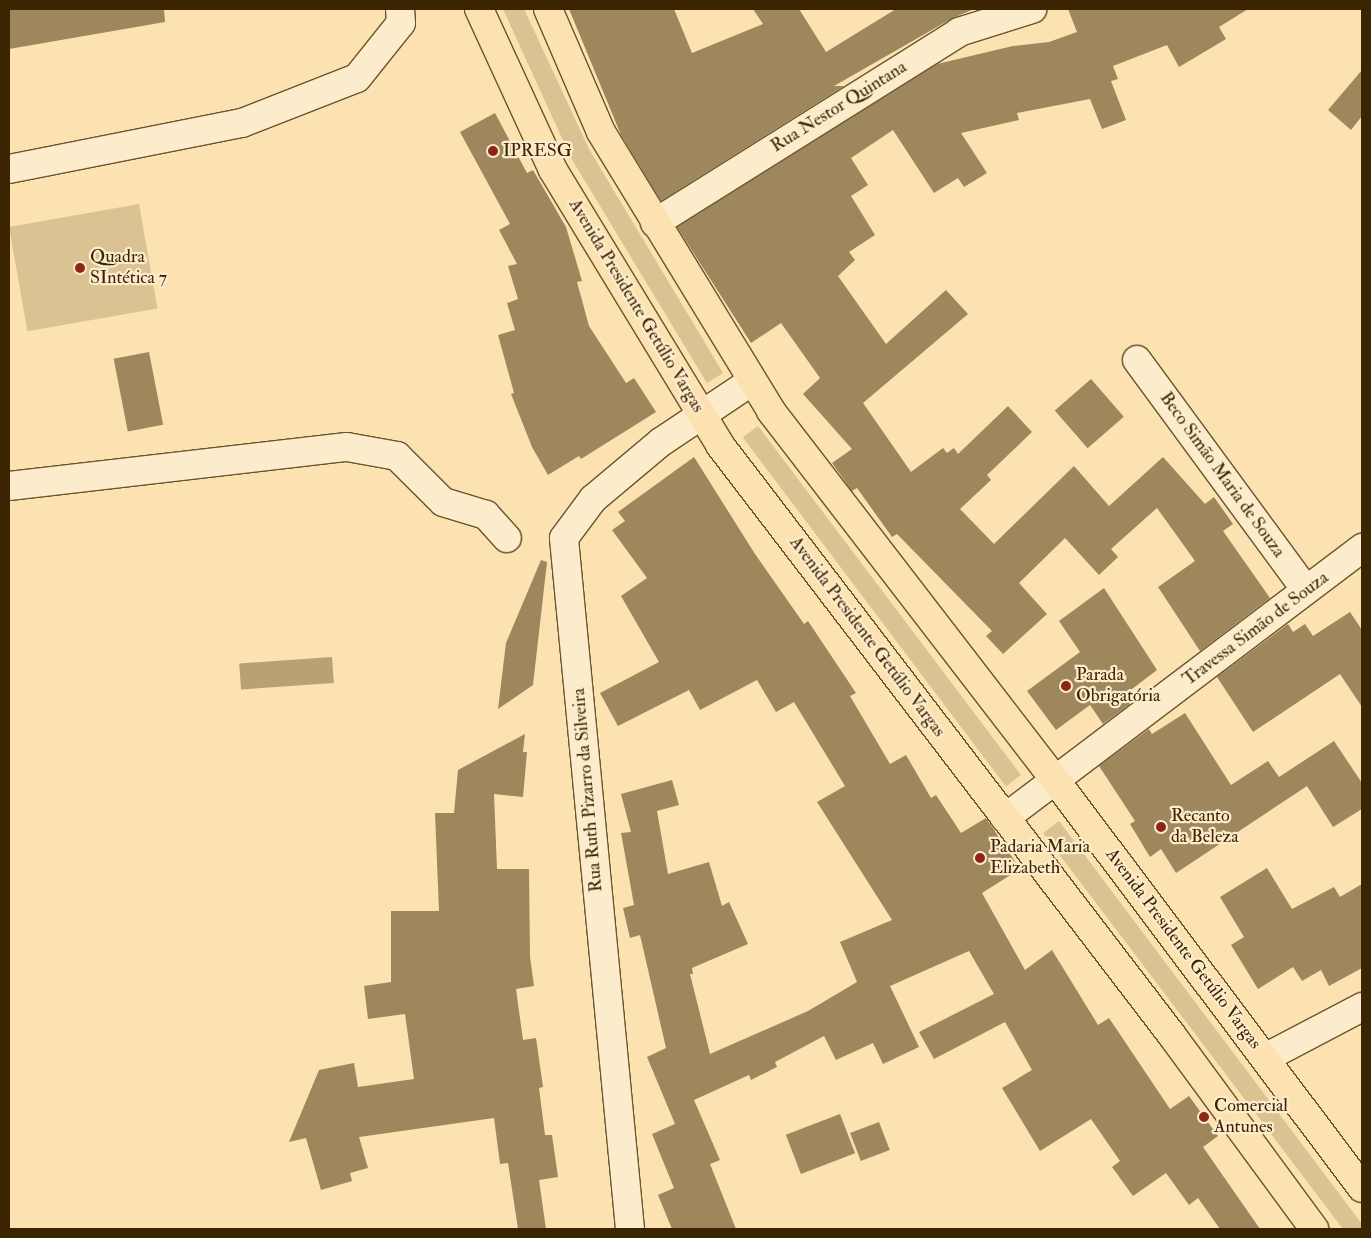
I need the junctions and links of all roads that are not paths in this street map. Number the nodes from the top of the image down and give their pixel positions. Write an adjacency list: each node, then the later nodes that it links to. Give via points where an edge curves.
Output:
1 (400, 9): 5 (street, via 401,23 357,78 242,123)
2 (479, 9): 9 (main road, Avenida Presidente Getúlio Vargas, via 553,170)
3 (548, 9): 6 (main road, Avenida Presidente Getúlio Vargas, via 601,132)
4 (1032, 9): 6 (street, Rua Nestor Quintana, via 959,32)
5 (9, 169)
6 (655, 223): 8 (main road, Avenida Presidente Getúlio Vargas)
7 (1137, 360): 13 (street, Beco Simão Maria de Souza)
8 (752, 381): 9 (street, Rua Ruth Pizarro da Silveira); 14 (main road, Avenida Presidente Getúlio Vargas, via 771,411)
9 (702, 413): 15 (main road, Avenida Presidente Getúlio Vargas, via 720,445); 19 (street, Rua Ruth Pizarro da Silveira, via 593,499 564,538)
10 (9, 486): 11 (street, via 348,447 397,456 443,502 486,514)
11 (507, 538)
12 (1362, 548): 13 (street, Travessa Simão de Souza)
13 (1306, 590): 14 (street, Travessa Simão de Souza)
14 (1056, 781): 15 (street, Travessa Simão de Souza); 17 (main road, Avenida Presidente Getúlio Vargas)
15 (1005, 818): 20 (main road, Avenida Presidente Getúlio Vargas)
16 (1362, 1007): 17 (street)
17 (1264, 1058): 18 (main road, Avenida Presidente Getúlio Vargas)
18 (1362, 1188)
19 (630, 1229)
20 (1314, 1229)

